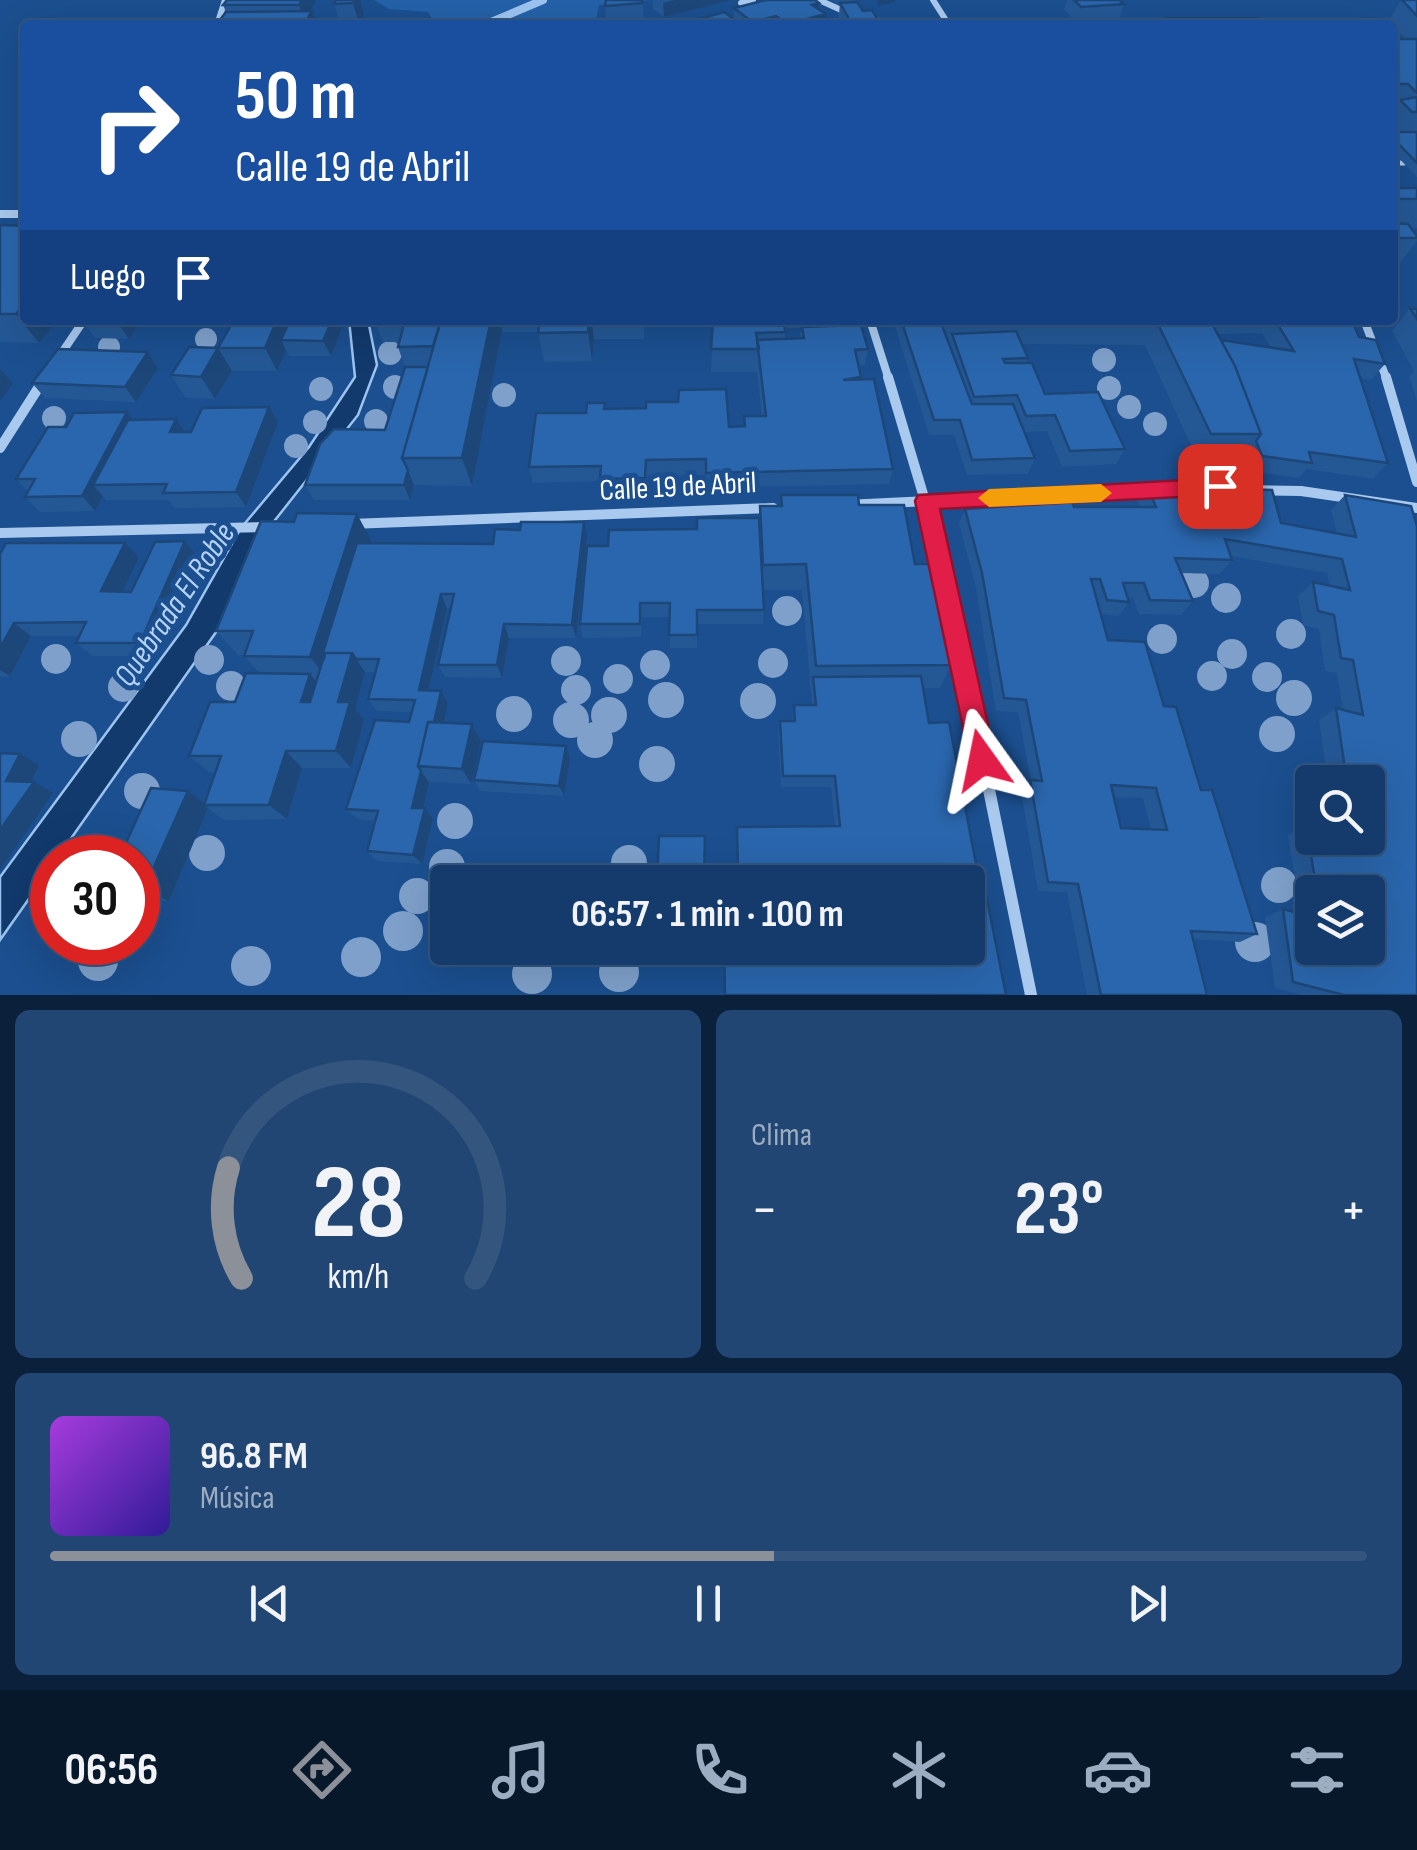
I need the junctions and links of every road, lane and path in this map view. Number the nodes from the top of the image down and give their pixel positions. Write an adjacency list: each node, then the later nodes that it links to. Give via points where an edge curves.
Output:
1 (754, 0): 3 (street)
2 (819, 0): 4 (street)
3 (741, 2)
4 (874, 20)
5 (1398, 163): 6 (lane)
6 (1404, 163)
7 (81, 325): 10 (street)
8 (872, 325): 12 (street)
9 (1366, 325): 11 (street, via 1396,399)
10 (0, 448)
11 (1417, 479)
12 (926, 501): 13 (street); 15 (street, via 1260,487); 19 (street)
13 (827, 506)
14 (788, 507): 16 (street, Calle 19 de Abril)
15 (1417, 508)
16 (333, 525)
17 (274, 526): 18 (street)
18 (0, 533)
19 (1030, 995)

